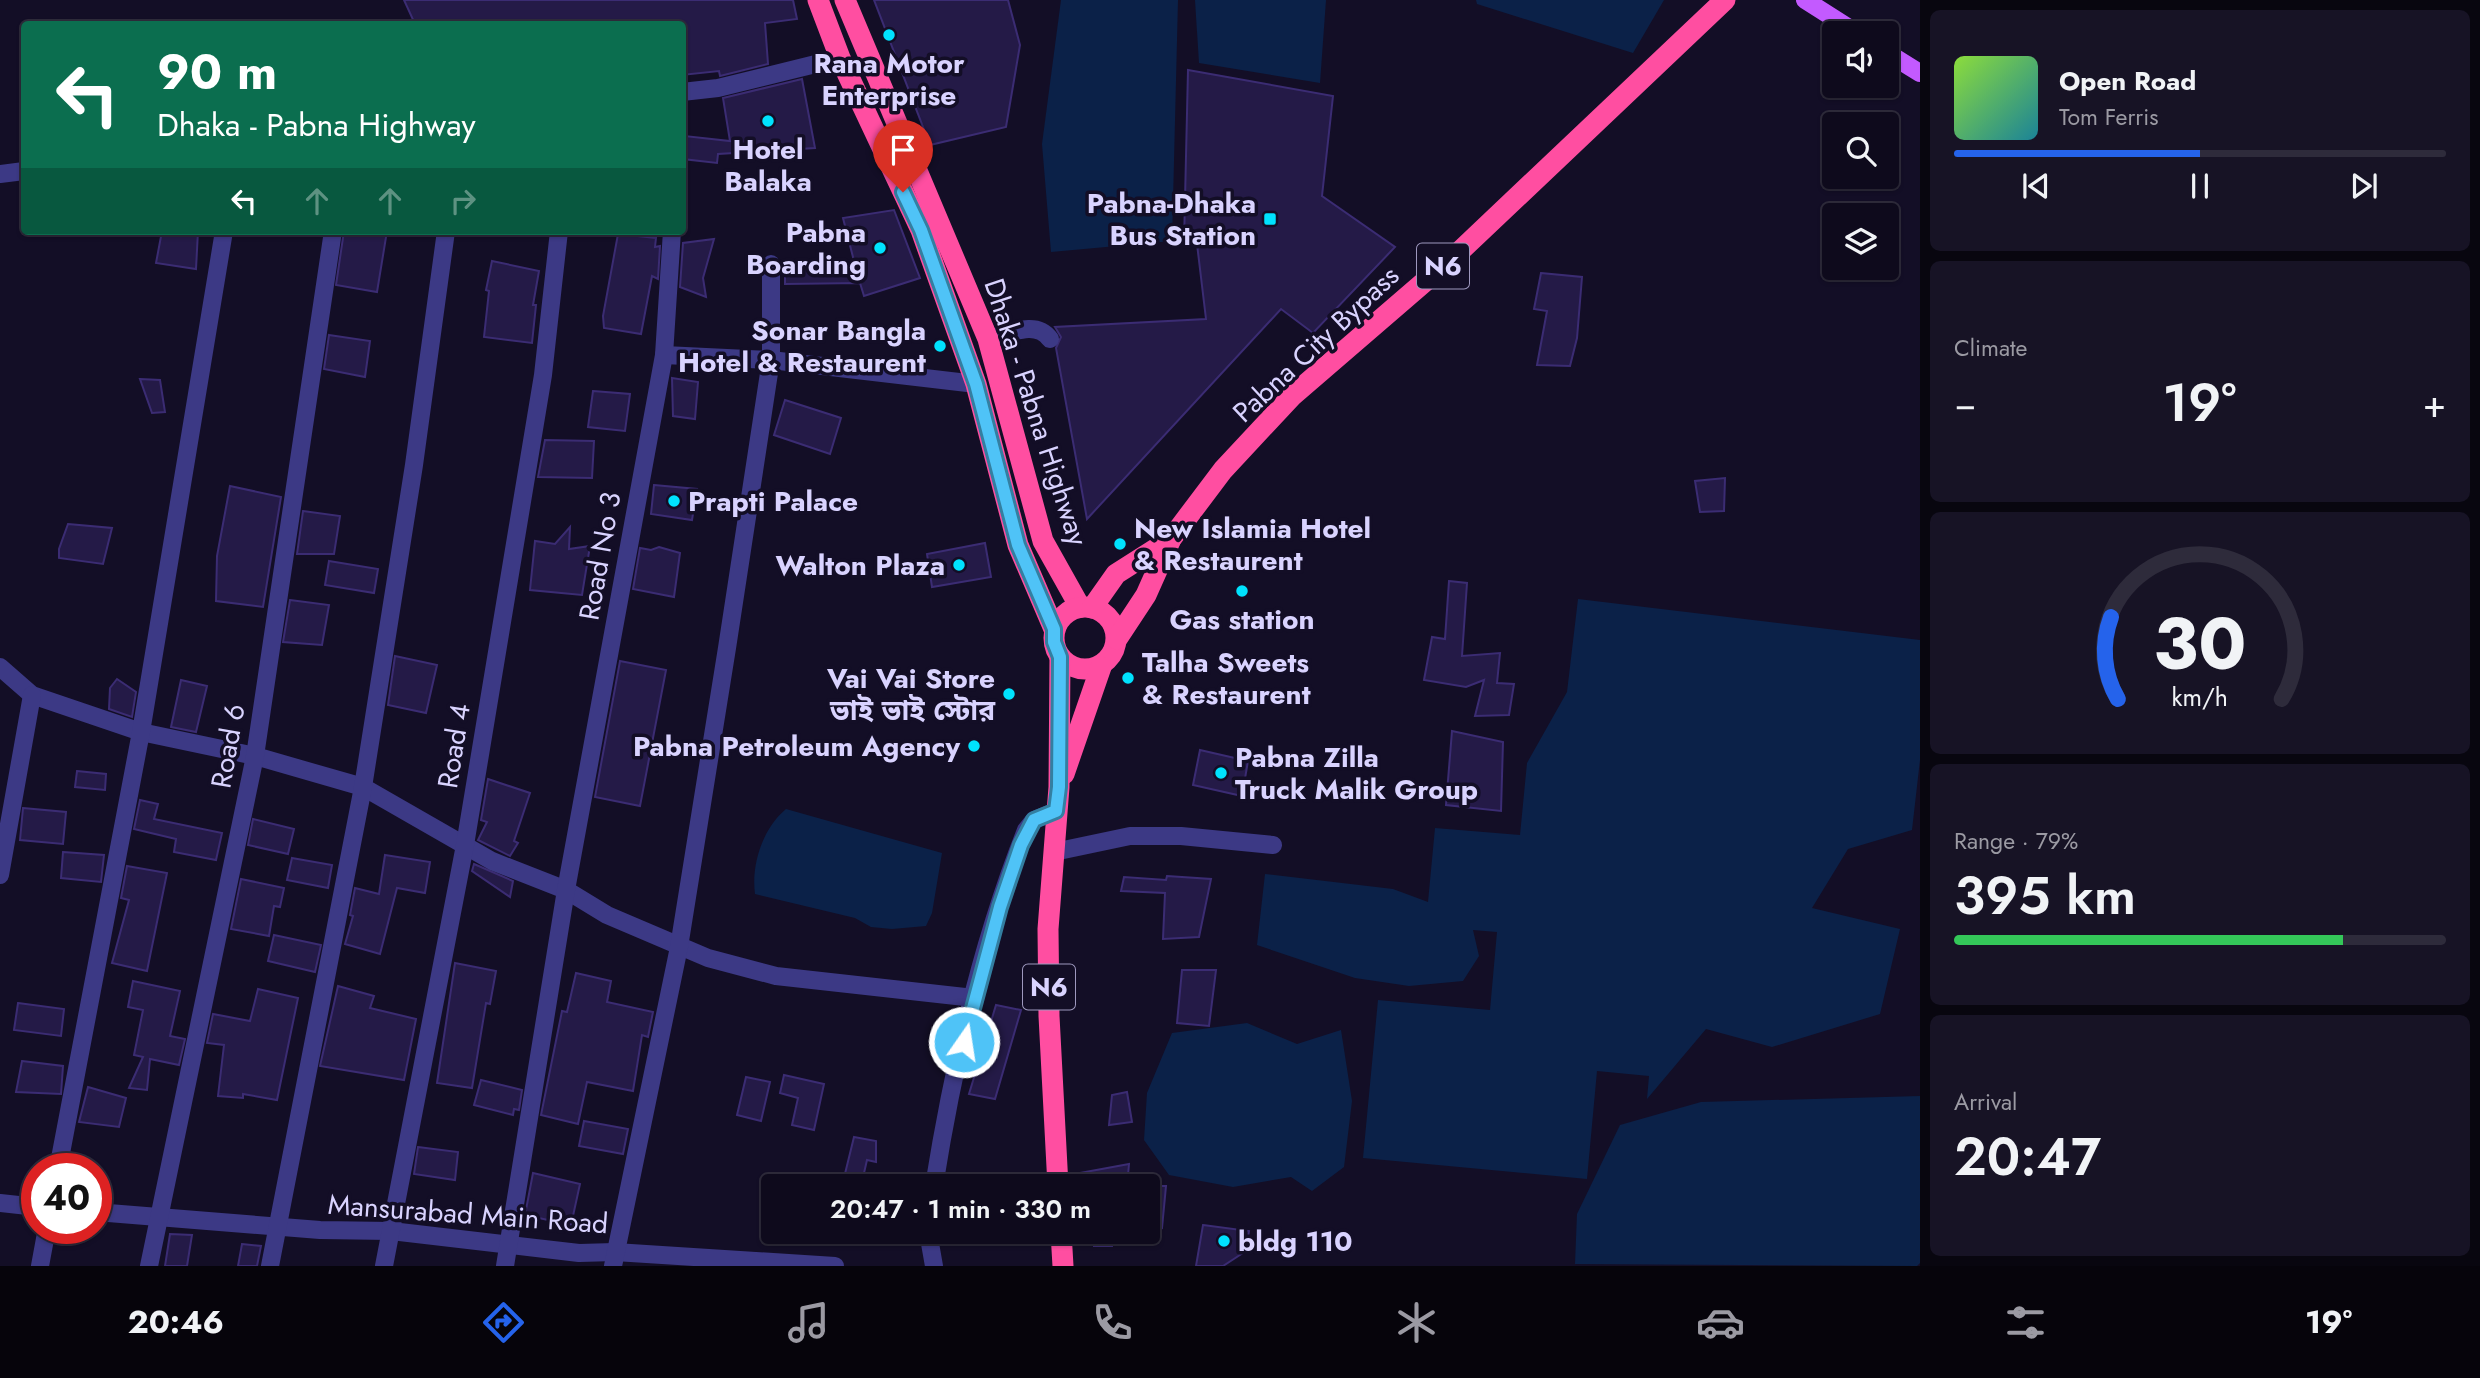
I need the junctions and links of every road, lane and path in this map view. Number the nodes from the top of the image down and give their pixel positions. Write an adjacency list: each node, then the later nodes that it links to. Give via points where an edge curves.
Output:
1 (818, 0): 6 (highway, Dhaka - Pabna Highway)
2 (845, 0): 10 (highway, Dhaka - Pabna Highway)
3 (1725, 0): 25 (highway, Pabna City Bypass / N6, via 1459,253 1292,396 1223,470)
4 (1805, 0): 5 (main road)
5 (1838, 21)
6 (840, 58): 9 (street); 12 (highway, Dhaka - Pabna Highway)
7 (1899, 60): 8 (main road)
8 (1920, 73)
9 (686, 92)
10 (916, 164): 12 (highway); 20 (highway, Dhaka - Pabna Highway)
11 (21, 171): 13 (street)
12 (894, 173): 24 (highway, Dhaka - Pabna Highway, via 921,230)
13 (0, 174)
14 (223, 235): 35 (street)
15 (332, 235): 36 (street, Road 6)
16 (445, 235): 38 (street)
17 (559, 235): 40 (street, Road 4, via 542,375)
18 (672, 235): 22 (street, Road No 3)
19 (771, 264): 23 (street)
20 (988, 338): 21 (street, via 1035,327); 26 (highway, Dhaka - Pabna Highway)
21 (1050, 339)
22 (664, 355): 23 (street); 44 (street, Road No 3)
23 (771, 360): 24 (street); 45 (street)
24 (976, 384): 27 (highway, Dhaka - Pabna Highway)
25 (1171, 539): 28 (highway, Pabna City Bypass, via 1116,574); 30 (highway, Pabna City Bypass, via 1146,595)
26 (1043, 541): 27 (highway); 28 (highway, Dhaka - Pabna Highway)
27 (1018, 545): 29 (highway, Dhaka - Pabna Highway)
28 (1086, 608): 29 (highway, via 1061,616); 30 (highway, via 1109,619)
29 (1054, 629): 31 (highway)
30 (1117, 639): 33 (highway, via 1111,659)
31 (1060, 657): 33 (highway, via 1073,667); 37 (highway, N6)
32 (0, 667): 34 (street)
33 (1101, 667): 37 (highway)
34 (32, 695): 35 (street); 43 (street)
35 (141, 732): 36 (street); 47 (street)
36 (255, 756): 38 (street); 53 (street, Road 6)
37 (1059, 787): 39 (highway, N6)
38 (363, 788): 40 (street); 54 (street)
39 (1056, 811): 42 (highway, N6); 46 (street, via 1034,820 1026,831)
40 (465, 845): 44 (street, via 492,861); 55 (street, Road 4)
41 (1273, 845): 42 (street, via 1130,836)
42 (1054, 852): 49 (highway, N6, via 1048,929)
43 (0, 876)
44 (566, 890): 45 (street, via 607,915); 57 (street, Road No 3)
45 (679, 947): 46 (street, via 776,976); 60 (street)
46 (974, 998): 48 (street)
47 (61, 1153)
48 (937, 1174)
49 (1057, 1174)
50 (0, 1203): 51 (street)
51 (21, 1205)
52 (112, 1213): 53 (street, Mansurabad Main Road)
53 (159, 1215): 54 (street, Mansurabad Main Road); 62 (street, Road 6)
54 (281, 1226): 55 (street, Mansurabad Main Road); 63 (street)
55 (391, 1231): 57 (street, Mansurabad Main Road); 64 (street, Road 4)
56 (44, 1244): 61 (street)
57 (510, 1244): 60 (street, Mansurabad Main Road); 65 (street, Road No 3)
58 (930, 1244): 67 (street)
59 (1062, 1244): 68 (highway)
60 (614, 1259): 66 (street, Mansurabad Main Road)
61 (40, 1266)
62 (149, 1266)
63 (270, 1266)
64 (384, 1266)
65 (505, 1266)
66 (835, 1266)
67 (934, 1266)
68 (1063, 1266)

